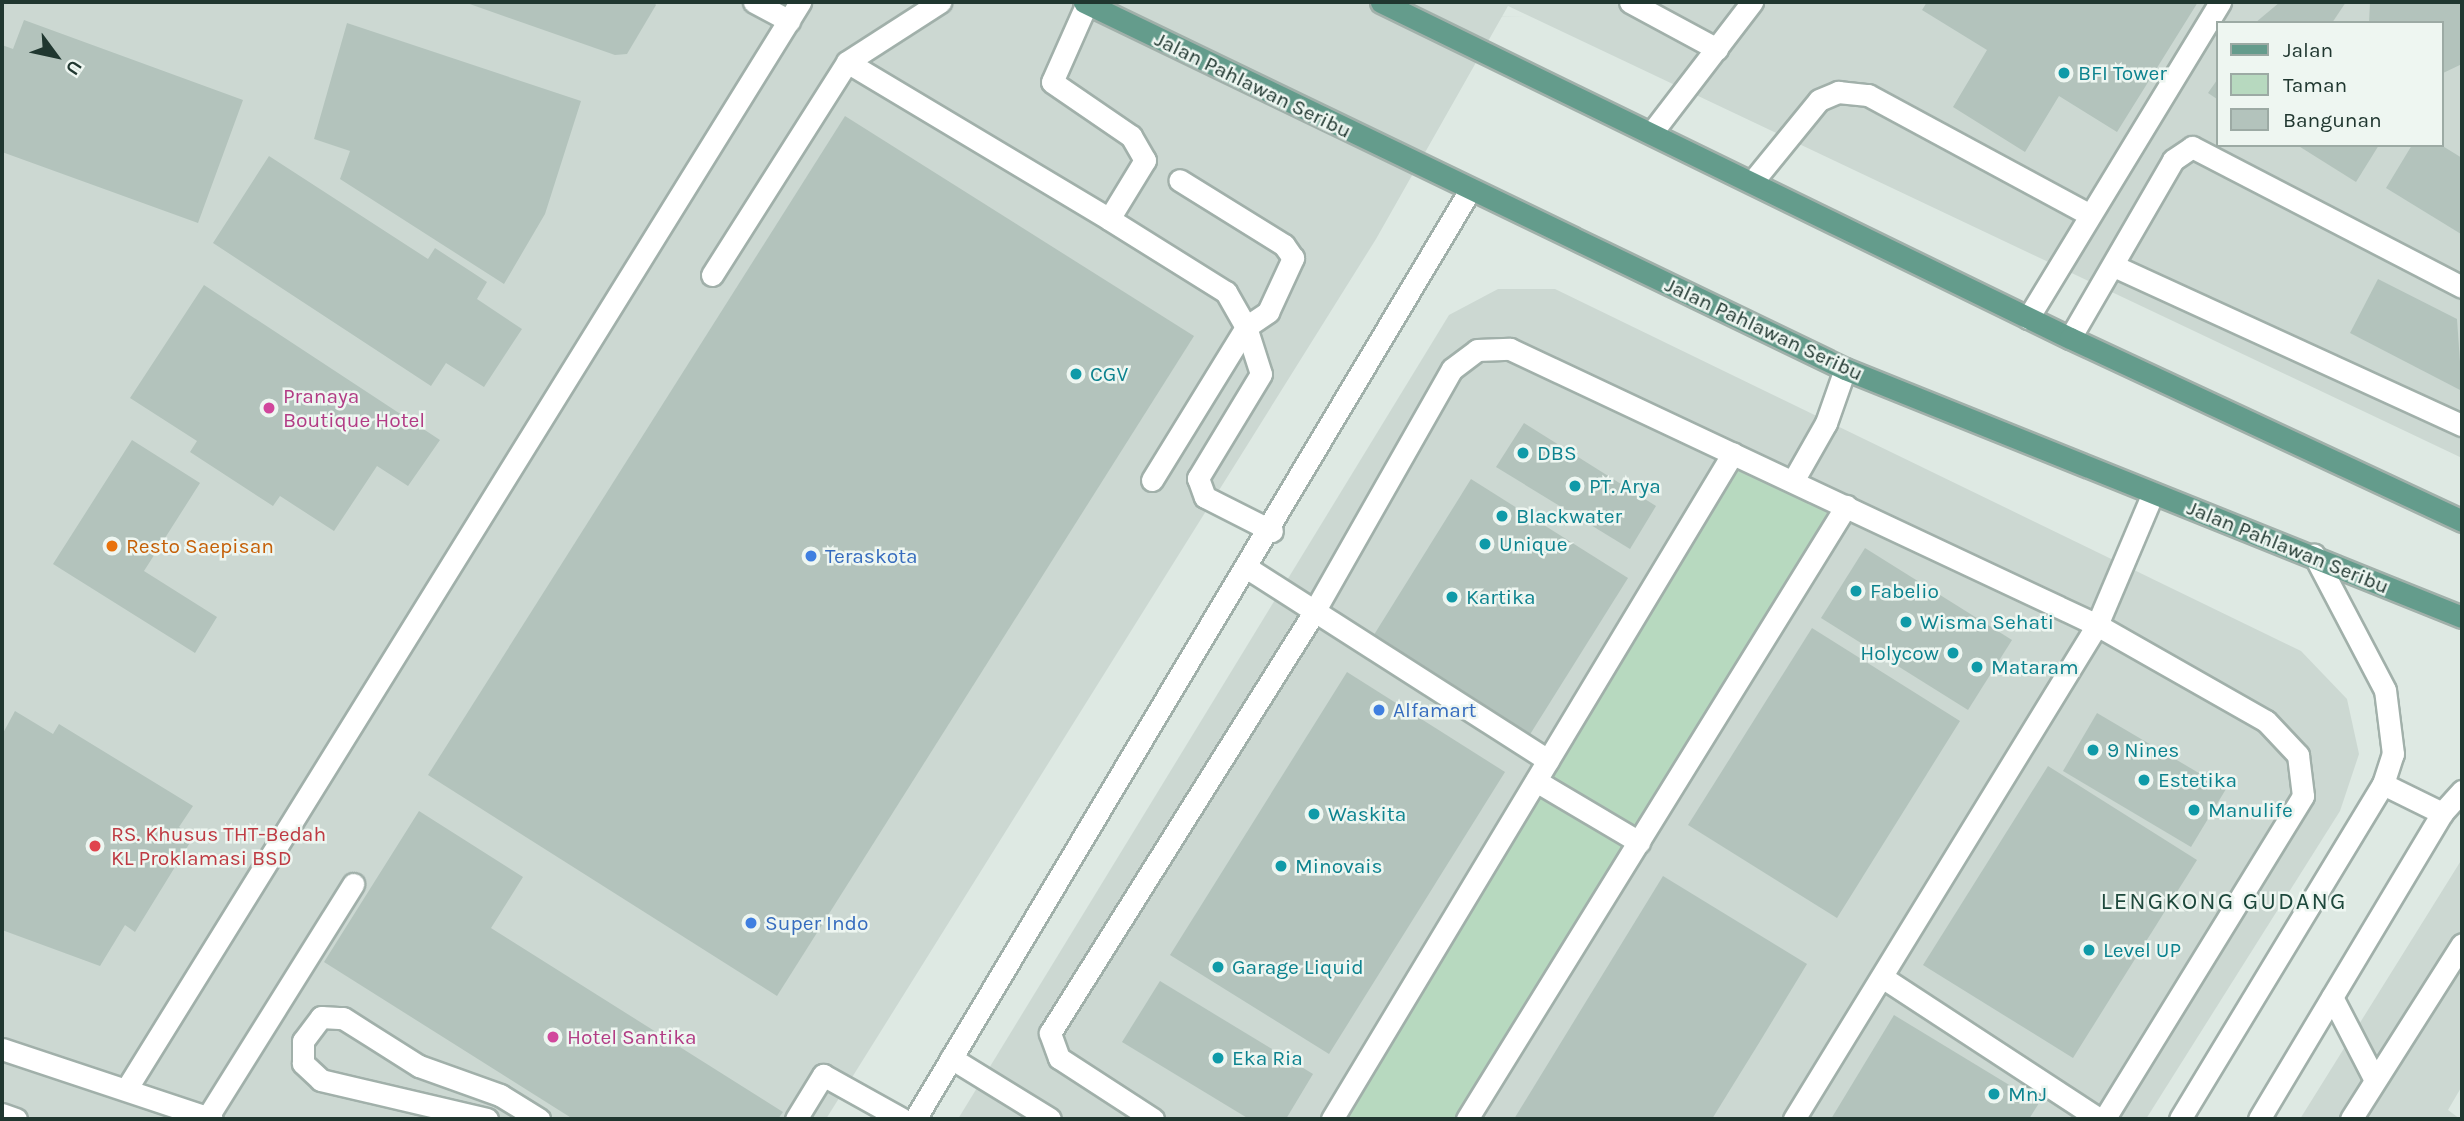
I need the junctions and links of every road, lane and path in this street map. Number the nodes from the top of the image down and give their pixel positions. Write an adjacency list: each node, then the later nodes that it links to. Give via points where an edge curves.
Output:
1 (754, 2): 9 (street)
2 (800, 2): 9 (street)
3 (940, 2): 11 (street)
4 (1085, 2): 15 (main road, Jalan Pahlawan Seribu); 17 (street, via 1052,82 1131,136 1144,160)
5 (1381, 2): 12 (main road)
6 (1630, 2): 10 (street)
7 (1752, 2): 10 (street)
8 (2220, 2): 16 (street)
9 (789, 21): 51 (street)
10 (1717, 49): 12 (street)
11 (847, 62): 17 (street); 19 (street)
12 (1653, 131): 14 (main road)
13 (1179, 180): 22 (street, via 1284,245 1293,258 1268,312)
14 (1753, 181): 16 (street, via 1819,100 1838,92 1868,95); 21 (main road)
15 (1470, 190): 24 (main road, Jalan Pahlawan Seribu); 32 (street)
16 (2090, 215): 21 (street)
17 (1109, 219): 22 (street, via 1226,292)
18 (2114, 266): 20 (street, via 2172,160 2193,146); 23 (street); 25 (street)
19 (712, 275)
20 (2462, 287)
21 (2028, 318): 23 (main road)
22 (1246, 327): 27 (street); 32 (street, via 1261,374 1198,478 1205,498)
23 (2070, 338): 31 (main road)
24 (1845, 369): 28 (street, via 1826,423); 29 (main road, Jalan Pahlawan Seribu)
25 (2462, 425)
26 (1733, 453): 28 (street); 35 (street, via 1510,349 1477,350 1452,369); 38 (street)
27 (1152, 480)
28 (1793, 481): 30 (street)
29 (2153, 493): 33 (main road, Jalan Pahlawan Seribu); 37 (street)
30 (1846, 506): 37 (street); 43 (street)
31 (2462, 521)
32 (1272, 531): 34 (street)
33 (2314, 555): 36 (main road, Jalan Pahlawan Seribu); 40 (street, via 2385,690 2393,733)
34 (1249, 569): 35 (street); 49 (street)
35 (1315, 610): 38 (street); 62 (street, via 1050,1033 1059,1058)
36 (2462, 617)
37 (2097, 625): 46 (street); 67 (street, via 2266,721 2298,755 2303,796)
38 (1548, 760): 39 (street)
39 (1536, 781): 43 (street); 63 (street)
40 (2383, 784): 42 (street); 68 (street)
41 (2462, 791): 42 (street)
42 (2442, 813): 47 (street)
43 (1639, 842): 64 (street)
44 (353, 884): 54 (street)
45 (2462, 944): 50 (street)
46 (1882, 977): 65 (street); 66 (street)
47 (2332, 998): 50 (street); 69 (street)
48 (2, 1049): 51 (street)
49 (951, 1058): 60 (street); 61 (street)
50 (2375, 1080): 70 (street)
51 (127, 1088): 54 (street)
52 (397, 1110): 56 (street); 57 (street, via 321,1080 303,1063 303,1041 321,1017 343,1018 419,1066 500,1095)
53 (2, 1114): 55 (street)
54 (209, 1118)
55 (16, 1119)
56 (487, 1119)
57 (539, 1119)
58 (796, 1119): 59 (street, via 823,1075)
59 (902, 1119)
60 (915, 1119)
61 (1051, 1119)
62 (1153, 1119)
63 (1332, 1119)
64 (1467, 1119)
65 (1794, 1119)
66 (2099, 1119)
67 (2104, 1119)
68 (2180, 1119)
69 (2259, 1119)
70 (2351, 1119)

